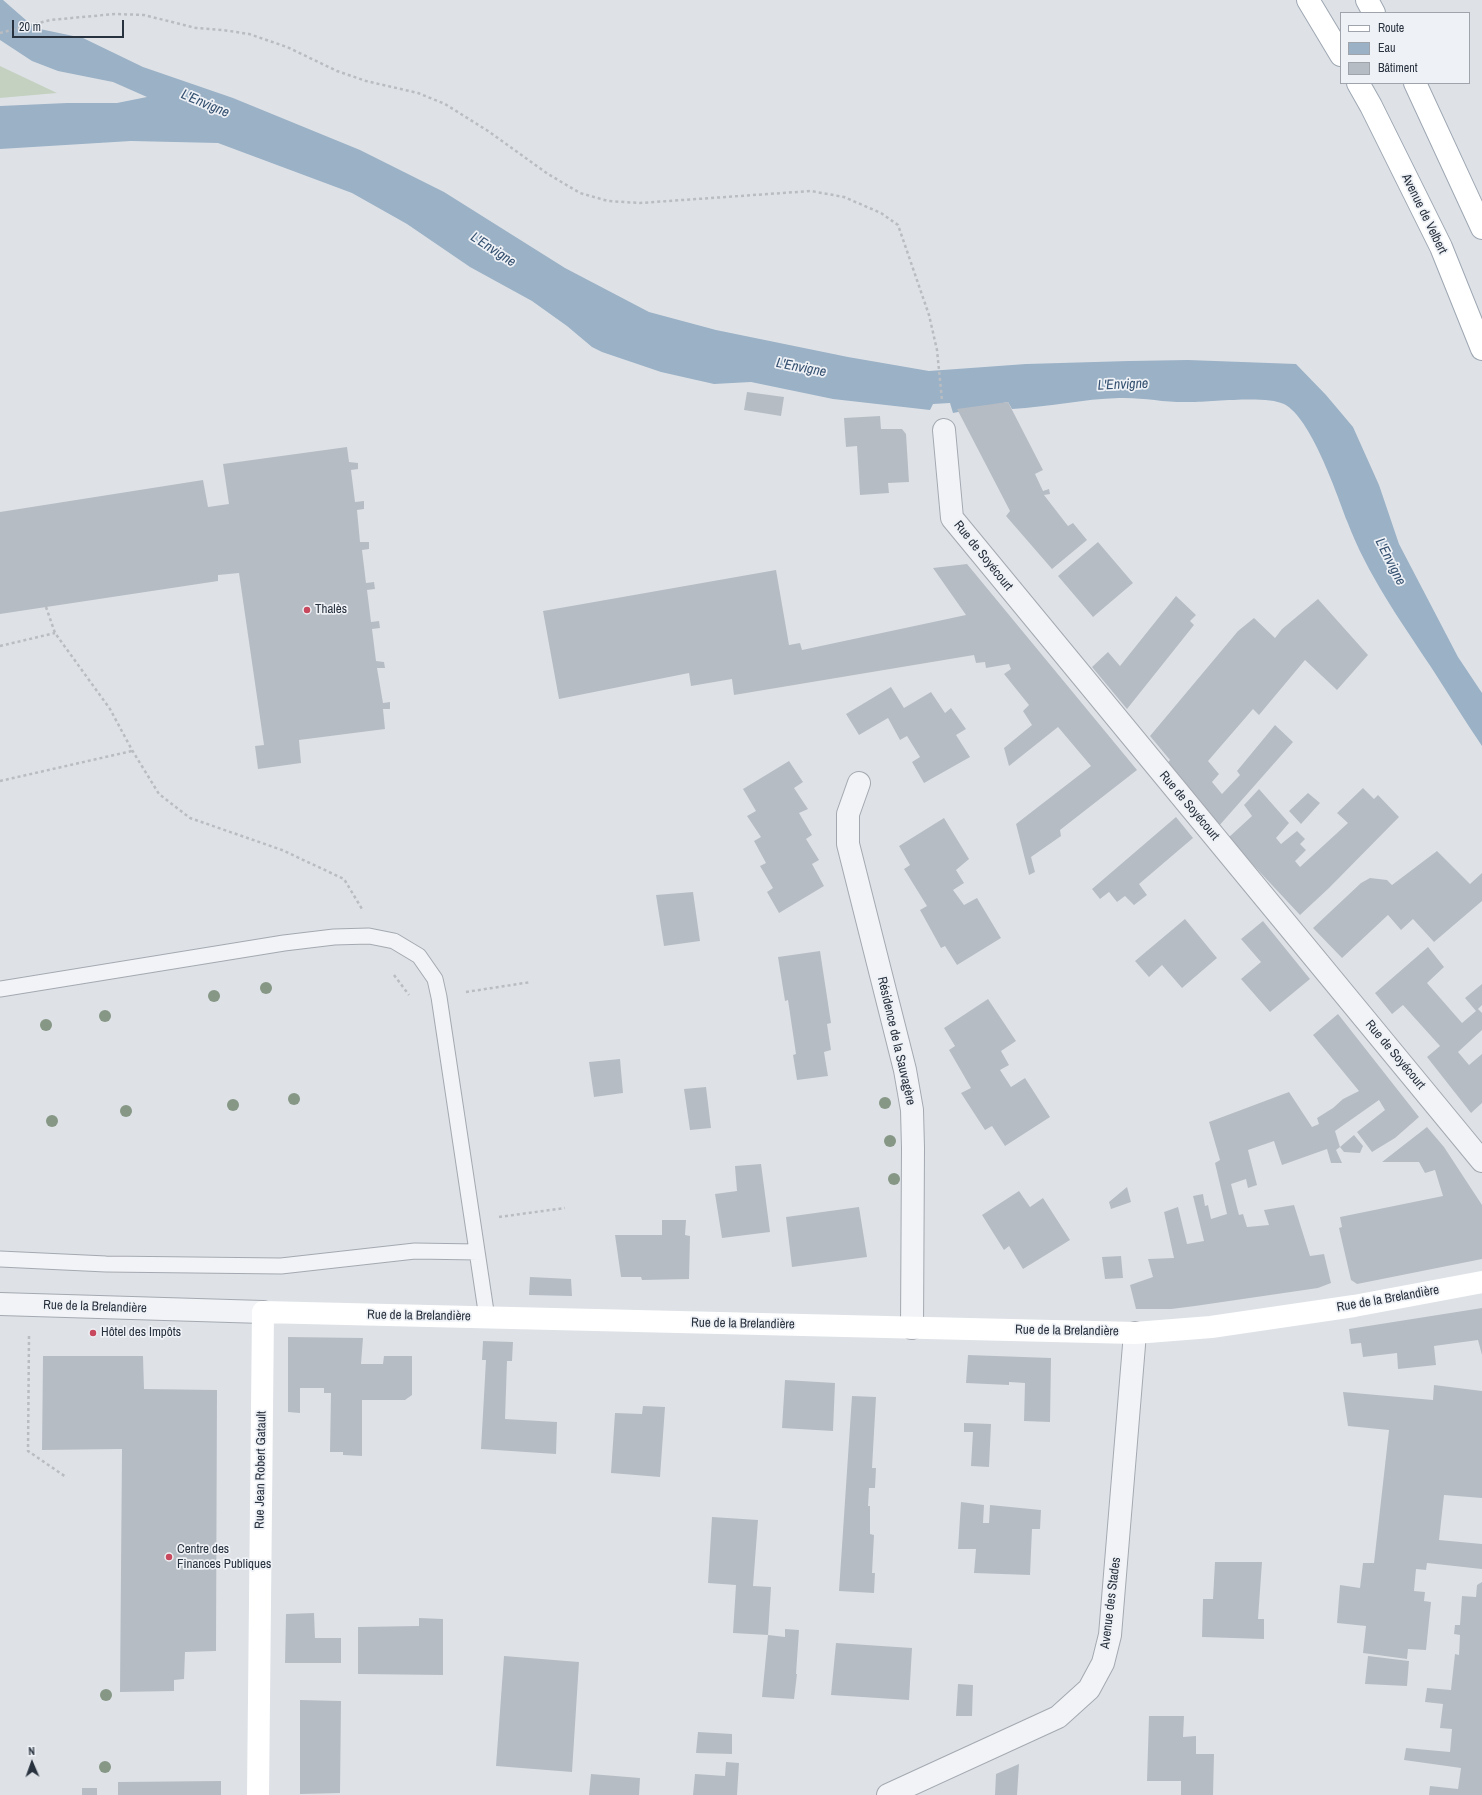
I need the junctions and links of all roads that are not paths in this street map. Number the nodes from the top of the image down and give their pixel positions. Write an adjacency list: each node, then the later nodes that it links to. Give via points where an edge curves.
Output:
1 (1308, 0): 4 (street)
2 (1367, 0): 3 (street)
3 (1373, 12)
4 (1340, 53)
5 (1359, 84): 8 (street, Avenue de Velbert, via 1441,247)
6 (1414, 84): 7 (street)
7 (1482, 228)
8 (1482, 348)
9 (944, 430): 12 (street, Rue de Soyécourt, via 952,518)
10 (859, 783): 19 (street, Résidence de la Sauvagère, via 848,814 848,844 905,1070 912,1110)
11 (0, 989): 13 (lane, via 284,943 368,936 394,941 420,956 435,980)
12 (1482, 1161)
13 (477, 1252): 14 (lane, via 415,1251 281,1266 130,1265); 18 (lane)
14 (0, 1259)
15 (1482, 1282): 20 (street, Rue de la Brelandière, via 1211,1327)
16 (0, 1304): 17 (street, Rue de la Brelandière)
17 (263, 1312): 18 (street, Rue de la Brelandière); 21 (street, Rue Jean Robert Gatault)
18 (487, 1318): 19 (street, Rue de la Brelandière)
19 (912, 1328): 20 (street, Rue de la Brelandière)
20 (1136, 1333): 22 (street, Avenue des Stades, via 1110,1635 1103,1663 1089,1689 1058,1717)
21 (258, 1795)
22 (888, 1795)

